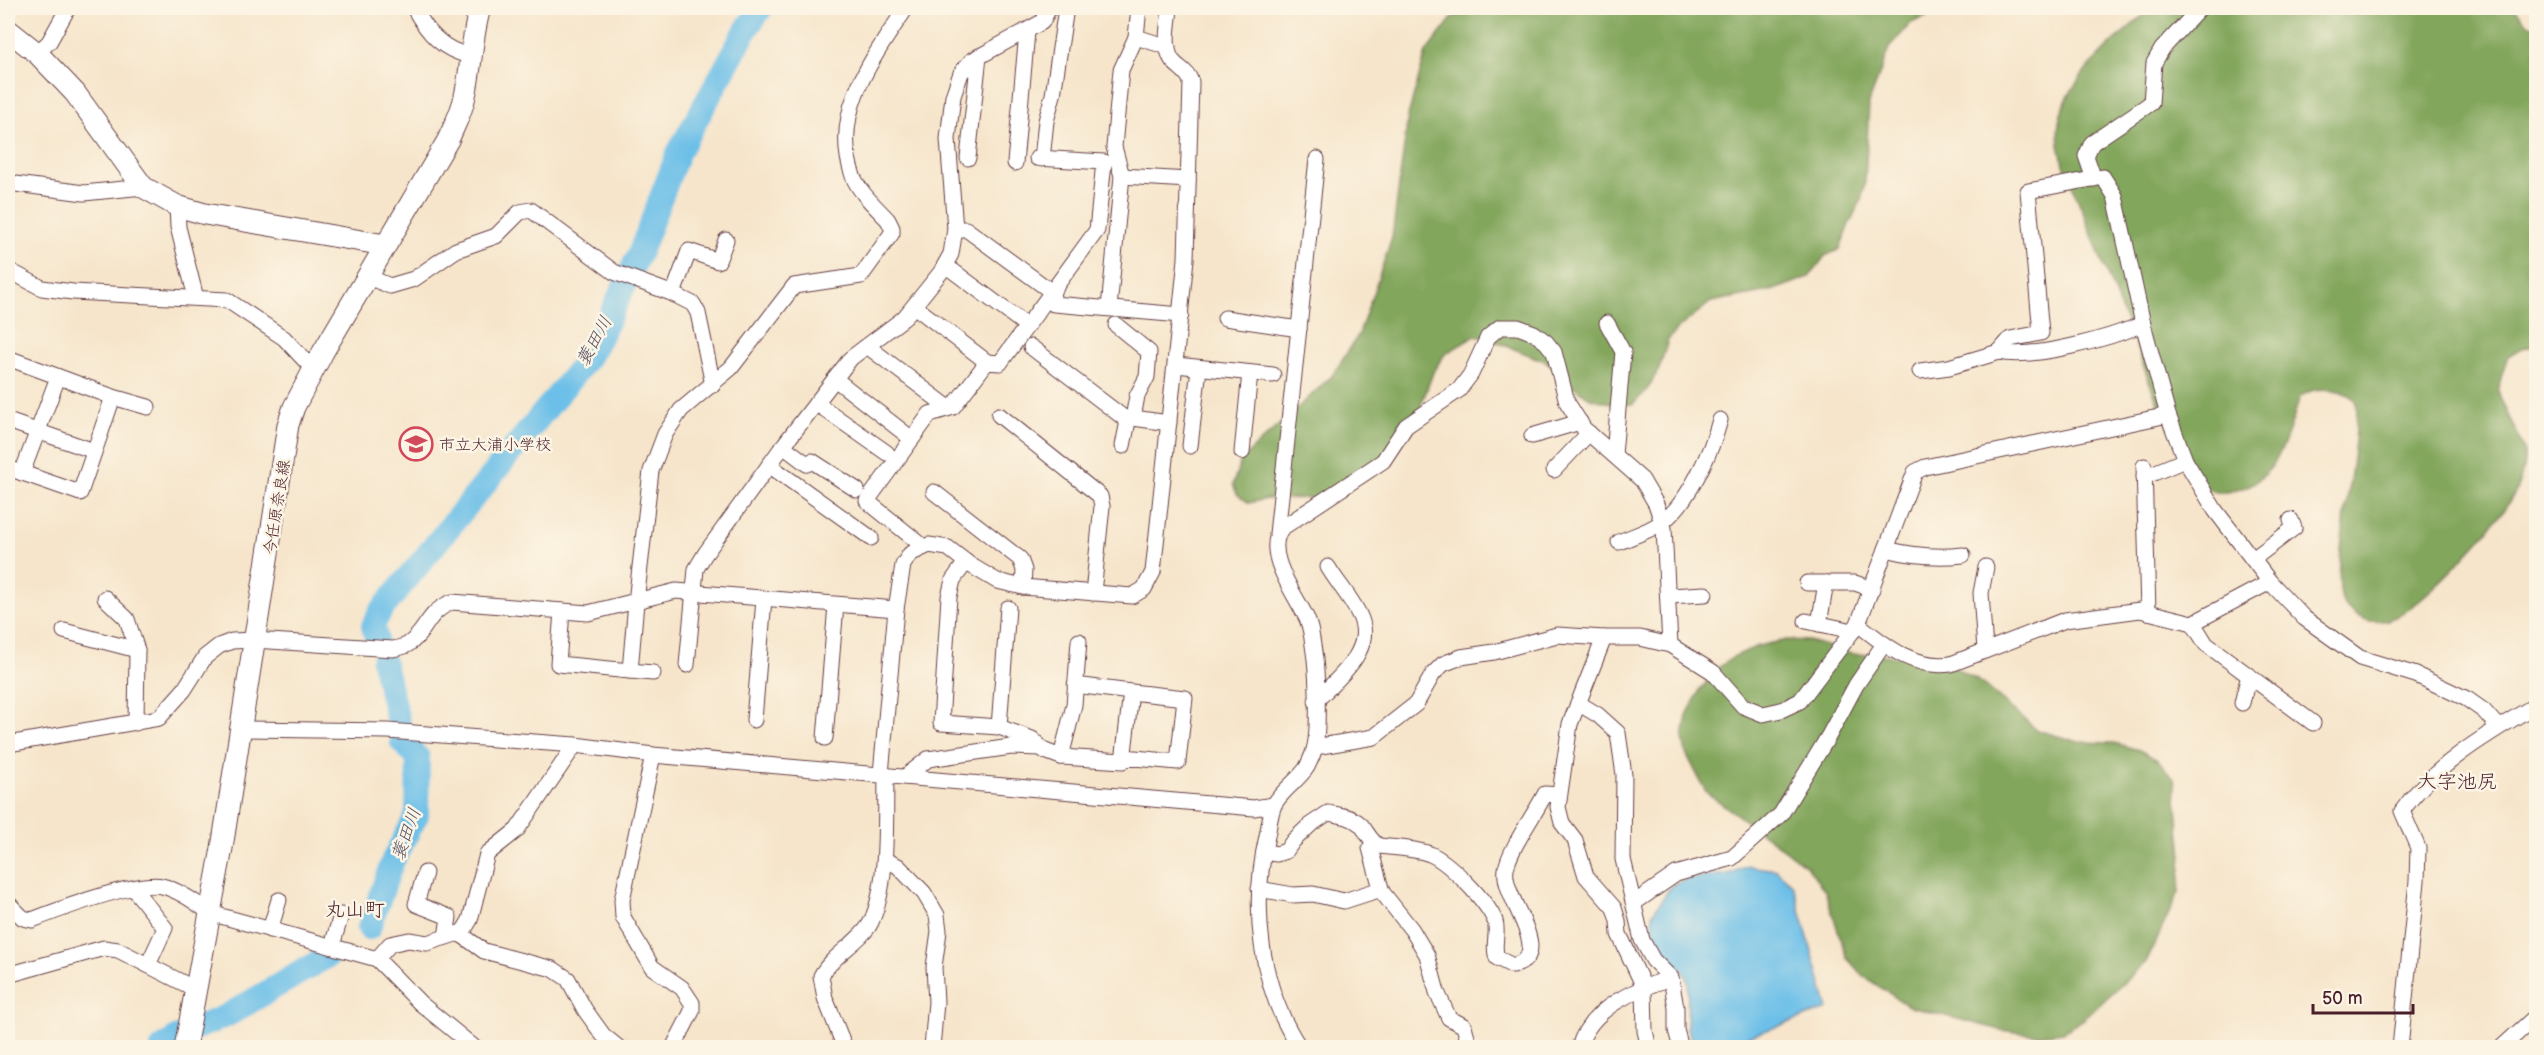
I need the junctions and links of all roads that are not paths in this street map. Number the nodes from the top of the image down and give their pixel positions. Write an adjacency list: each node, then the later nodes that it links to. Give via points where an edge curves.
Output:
1 (68, 8): 14 (street, via 49,42)
2 (414, 8): 15 (street, via 439,44)
3 (480, 8): 15 (main road, 今任原奈良線)
4 (906, 8): 57 (street, via 859,83 847,128 854,177 888,220 892,233 861,276 794,286 731,368)
5 (1049, 8): 11 (street, via 1042,22)
6 (1066, 8): 32 (street, via 1039,159 1104,162 1097,230)
7 (1138, 8): 12 (street)
8 (1170, 8): 13 (street)
9 (2200, 8): 21 (street, via 2154,63 2151,103 2092,143 2086,156)
10 (8, 30): 14 (main road)
11 (1027, 32): 16 (street); 19 (street)
12 (1136, 37): 13 (street); 20 (street, via 1121,70 1114,147)
13 (1168, 47): 22 (street, via 1172,60 1189,75 1191,82)
14 (37, 54): 24 (main road, via 75,93)
15 (470, 56): 28 (main road, 今任原奈良線, via 460,114)
16 (979, 56): 17 (street); 26 (street, via 961,73 953,96 948,139)
17 (968, 158)
18 (1317, 159): 43 (street)
19 (1015, 163)
20 (1122, 176): 22 (street); 36 (street)
21 (2094, 178): 40 (street, via 2103,177 2115,196); 46 (street, via 2028,191 2041,333 2010,339)
22 (1188, 180): 37 (street)
23 (8, 181): 24 (street, via 84,193)
24 (143, 187): 25 (main road)
25 (177, 206): 28 (main road); 34 (street, via 178,226)
26 (955, 229): 29 (street); 32 (street, via 966,229)
27 (726, 240): 33 (street, via 718,261 689,251)
28 (384, 245): 31 (main road, 今任原奈良線)
29 (945, 265): 35 (street); 42 (street)
30 (8, 270): 34 (street, via 42,288)
31 (366, 276): 33 (street, via 390,286 414,279 456,250 496,236 520,212 531,210 615,272); 51 (main road, 今任原奈良線)
32 (1052, 292): 36 (street, via 1054,304); 42 (street)
33 (673, 294): 57 (street, via 693,304 698,314)
34 (196, 298): 51 (street, via 227,300 284,338)
35 (914, 306): 44 (street); 48 (street)
36 (1109, 308): 37 (street)
37 (1181, 315): 49 (street)
38 (1225, 318): 43 (street)
39 (1607, 323): 78 (street, via 1623,352)
40 (2143, 324): 46 (street, via 2112,337 2036,352); 63 (street)
41 (1116, 325): 64 (street, via 1149,352 1147,377)
42 (1027, 326): 48 (street, via 1000,363)
43 (1299, 329): 87 (street)
44 (867, 346): 56 (street, via 851,358); 61 (street)
45 (1031, 348): 64 (street)
46 (1999, 352): 52 (street)
47 (8, 358): 55 (street)
48 (987, 362): 61 (street)
49 (1176, 365): 50 (street); 67 (street)
50 (1199, 368): 53 (street); 74 (street)
51 (313, 369): 118 (main road, 今任原奈良線, via 288,425)
52 (1920, 371)
53 (1250, 373): 54 (street); 77 (street)
54 (1273, 375)
55 (58, 377): 58 (street); 69 (street)
56 (835, 379): 59 (street); 71 (street)
57 (713, 385): 108 (street, via 681,410 665,434 651,471)
58 (112, 397): 60 (street); 75 (street)
59 (816, 403): 72 (street); 76 (street)
60 (148, 407)
61 (949, 408): 71 (street, via 930,414)
62 (999, 415): 103 (street, via 1100,496)
63 (2168, 415): 79 (street); 91 (street, via 1925,467 1915,472)
64 (1130, 420): 67 (street); 73 (street)
65 (1720, 420): 86 (street, via 1700,472 1678,506)
66 (8, 421): 69 (street)
67 (1169, 423): 103 (street, via 1153,572 1144,589 1132,596)
68 (1585, 428): 70 (street); 78 (street); 82 (street); 87 (street, via 1567,402 1554,352 1534,333 1518,327 1500,327 1488,337 1459,390 1406,426 1383,461)
69 (38, 432): 75 (street); 81 (street)
70 (1532, 435)
71 (912, 439): 90 (street, via 867,501)
72 (783, 446): 80 (street); 83 (street, via 807,464 812,460)
73 (1123, 446)
74 (1190, 446)
75 (94, 451): 81 (street, via 80,493)
76 (887, 453)
77 (1242, 453)
78 (1614, 455): 86 (street, via 1642,480)
79 (2184, 460): 93 (street, via 2215,510); 113 (street, via 2144,471)
80 (769, 465): 88 (street); 102 (street, via 696,569)
81 (15, 470)
82 (1554, 470)
83 (857, 490)
84 (934, 492): 100 (street, via 1020,559)
85 (2291, 520): 93 (street, via 2294,528)
86 (1662, 522): 89 (street); 105 (street)
87 (1276, 534): 130 (street, via 1276,559 1308,622 1315,660)
88 (871, 538)
89 (1619, 542)
90 (924, 547): 94 (street, via 948,548); 111 (street, via 910,554 903,565)
91 (1886, 549): 92 (street, via 1936,558); 101 (street)
92 (1963, 555)
93 (2253, 559): 97 (street)
94 (966, 562): 100 (street, via 997,581); 137 (street, via 953,580 949,597 941,723)
95 (1328, 567): 130 (street, via 1361,620 1364,637 1353,661)
96 (1986, 567): 122 (street, via 1981,593)
97 (2270, 582): 114 (street); 138 (street, via 2304,618 2360,658 2416,675 2467,699)
98 (1807, 583): 99 (street)
99 (1826, 583): 101 (street, via 1855,583); 115 (street, via 1813,622)
100 (1023, 587): 103 (street)
101 (1872, 589): 115 (street)
102 (694, 593): 107 (street); 108 (street, via 670,592); 124 (street)
103 (1093, 593)
104 (1705, 594): 105 (street)
105 (1669, 596): 121 (street)
106 (105, 598): 123 (street, via 127,619)
107 (764, 599): 109 (street); 134 (street)
108 (636, 602): 112 (street, via 588,613); 125 (street)
109 (836, 605): 111 (street); 140 (street)
110 (1008, 608): 137 (street)
111 (897, 609): 148 (street)
112 (562, 611): 118 (street, via 452,602 439,607 408,644 393,649); 125 (street, via 558,664)
113 (2148, 612): 114 (street); 122 (street, via 2064,620)
114 (2193, 623): 127 (street, via 2206,644)
115 (1856, 627): 120 (street); 121 (street, via 1800,700 1781,711 1763,714 1743,706 1713,672)
116 (64, 631): 123 (street)
117 (1604, 638): 121 (street, via 1640,638); 131 (street); 143 (street, via 1557,634 1461,657 1443,664 1432,674 1416,704 1374,737)
118 (254, 640): 135 (street, via 219,646 205,657 184,690 159,718); 139 (main road, 今任原奈良線)
119 (1079, 640): 128 (street)
120 (1884, 644): 122 (street, via 1933,666 1951,664); 161 (street, via 1781,814 1732,858 1676,874)
121 (1670, 645)
122 (1985, 650)
123 (137, 651): 135 (street)
124 (687, 665)
125 (630, 671): 126 (street)
126 (653, 673)
127 (2248, 675): 132 (street); 136 (street)
128 (1075, 685): 129 (street); 146 (street)
129 (1131, 692): 147 (street); 147 (street, via 1185,698 1178,762)
130 (1316, 701): 143 (street)
131 (1578, 703): 150 (street, via 1570,724); 161 (street, via 1618,733 1624,775 1623,859)
132 (2242, 703)
133 (2536, 705): 138 (street)
134 (754, 720)
135 (136, 723): 141 (street)
136 (2313, 723)
137 (999, 727): 144 (street, via 1032,739)
138 (2498, 727): 186 (street, via 2414,794 2402,811 2418,848 2418,881)
139 (240, 729): 142 (street, via 388,731); 162 (main road, 今任原奈良線)
140 (825, 738)
141 (8, 744)
142 (575, 745): 145 (street); 165 (street, via 517,830 487,854 470,920)
143 (1315, 747): 151 (street, via 1306,768)
144 (1041, 748): 146 (street); 149 (street, via 1011,747 928,759)
145 (653, 755): 148 (street); 178 (street, via 622,900 623,917 652,967 682,988 692,1003 692,1011)
146 (1061, 757): 147 (street, via 1123,761)
147 (1124, 758)
148 (883, 774): 149 (street); 154 (street)
149 (905, 777): 151 (street, via 1254,808)
150 (1559, 795): 152 (street, via 1545,794 1506,868 1507,885 1532,944 1523,963 1513,966 1497,958 1496,924 1459,876 1429,854); 172 (street, via 1562,823 1575,840 1586,876 1614,908 1619,934)
151 (1274, 805): 153 (street)
152 (1373, 843): 153 (street, via 1359,823 1328,813 1310,825 1286,851); 158 (street, via 1371,857)
153 (1264, 852): 157 (street)
154 (885, 860): 179 (street, via 871,923 821,976 825,998); 180 (street, via 898,866 924,893 937,915)
155 (425, 873): 166 (street, via 416,904 449,917)
156 (134, 889): 160 (street, via 85,900 32,920 23,918); 162 (street, via 163,886); 169 (street, via 165,928)
157 (1259, 889): 158 (street, via 1344,901); 181 (street, via 1263,952 1290,1033)
158 (1381, 889): 182 (street, via 1427,955 1449,1018 1464,1026)
159 (279, 900): 164 (street)
160 (8, 903)
161 (1634, 903): 171 (street, via 1642,940 1653,960)
162 (210, 913): 164 (street); 173 (main road, 今任原奈良線)
163 (341, 915): 167 (street)
164 (270, 930): 167 (street)
165 (462, 935): 166 (street); 177 (street, via 484,951 553,969 568,979 603,1035)
166 (446, 937): 168 (street, via 427,943 410,940 390,944)
167 (332, 946): 168 (street)
168 (377, 959): 176 (street, via 420,1003)
169 (147, 965): 170 (street, via 118,950 104,948); 173 (street)
170 (8, 975)
171 (1671, 978): 172 (street); 185 (street)
172 (1644, 987): 183 (street, via 1595,1018); 184 (street)
173 (195, 989): 175 (main road, 今任原奈良線)
174 (2536, 1016): 187 (street)
175 (185, 1047)
176 (475, 1047)
177 (619, 1047)
178 (673, 1047)
179 (845, 1047)
180 (932, 1047)
181 (1300, 1047)
182 (1470, 1047)
183 (1579, 1047)
184 (1649, 1047)
185 (1681, 1047)
186 (2400, 1047)
187 (2501, 1047)

